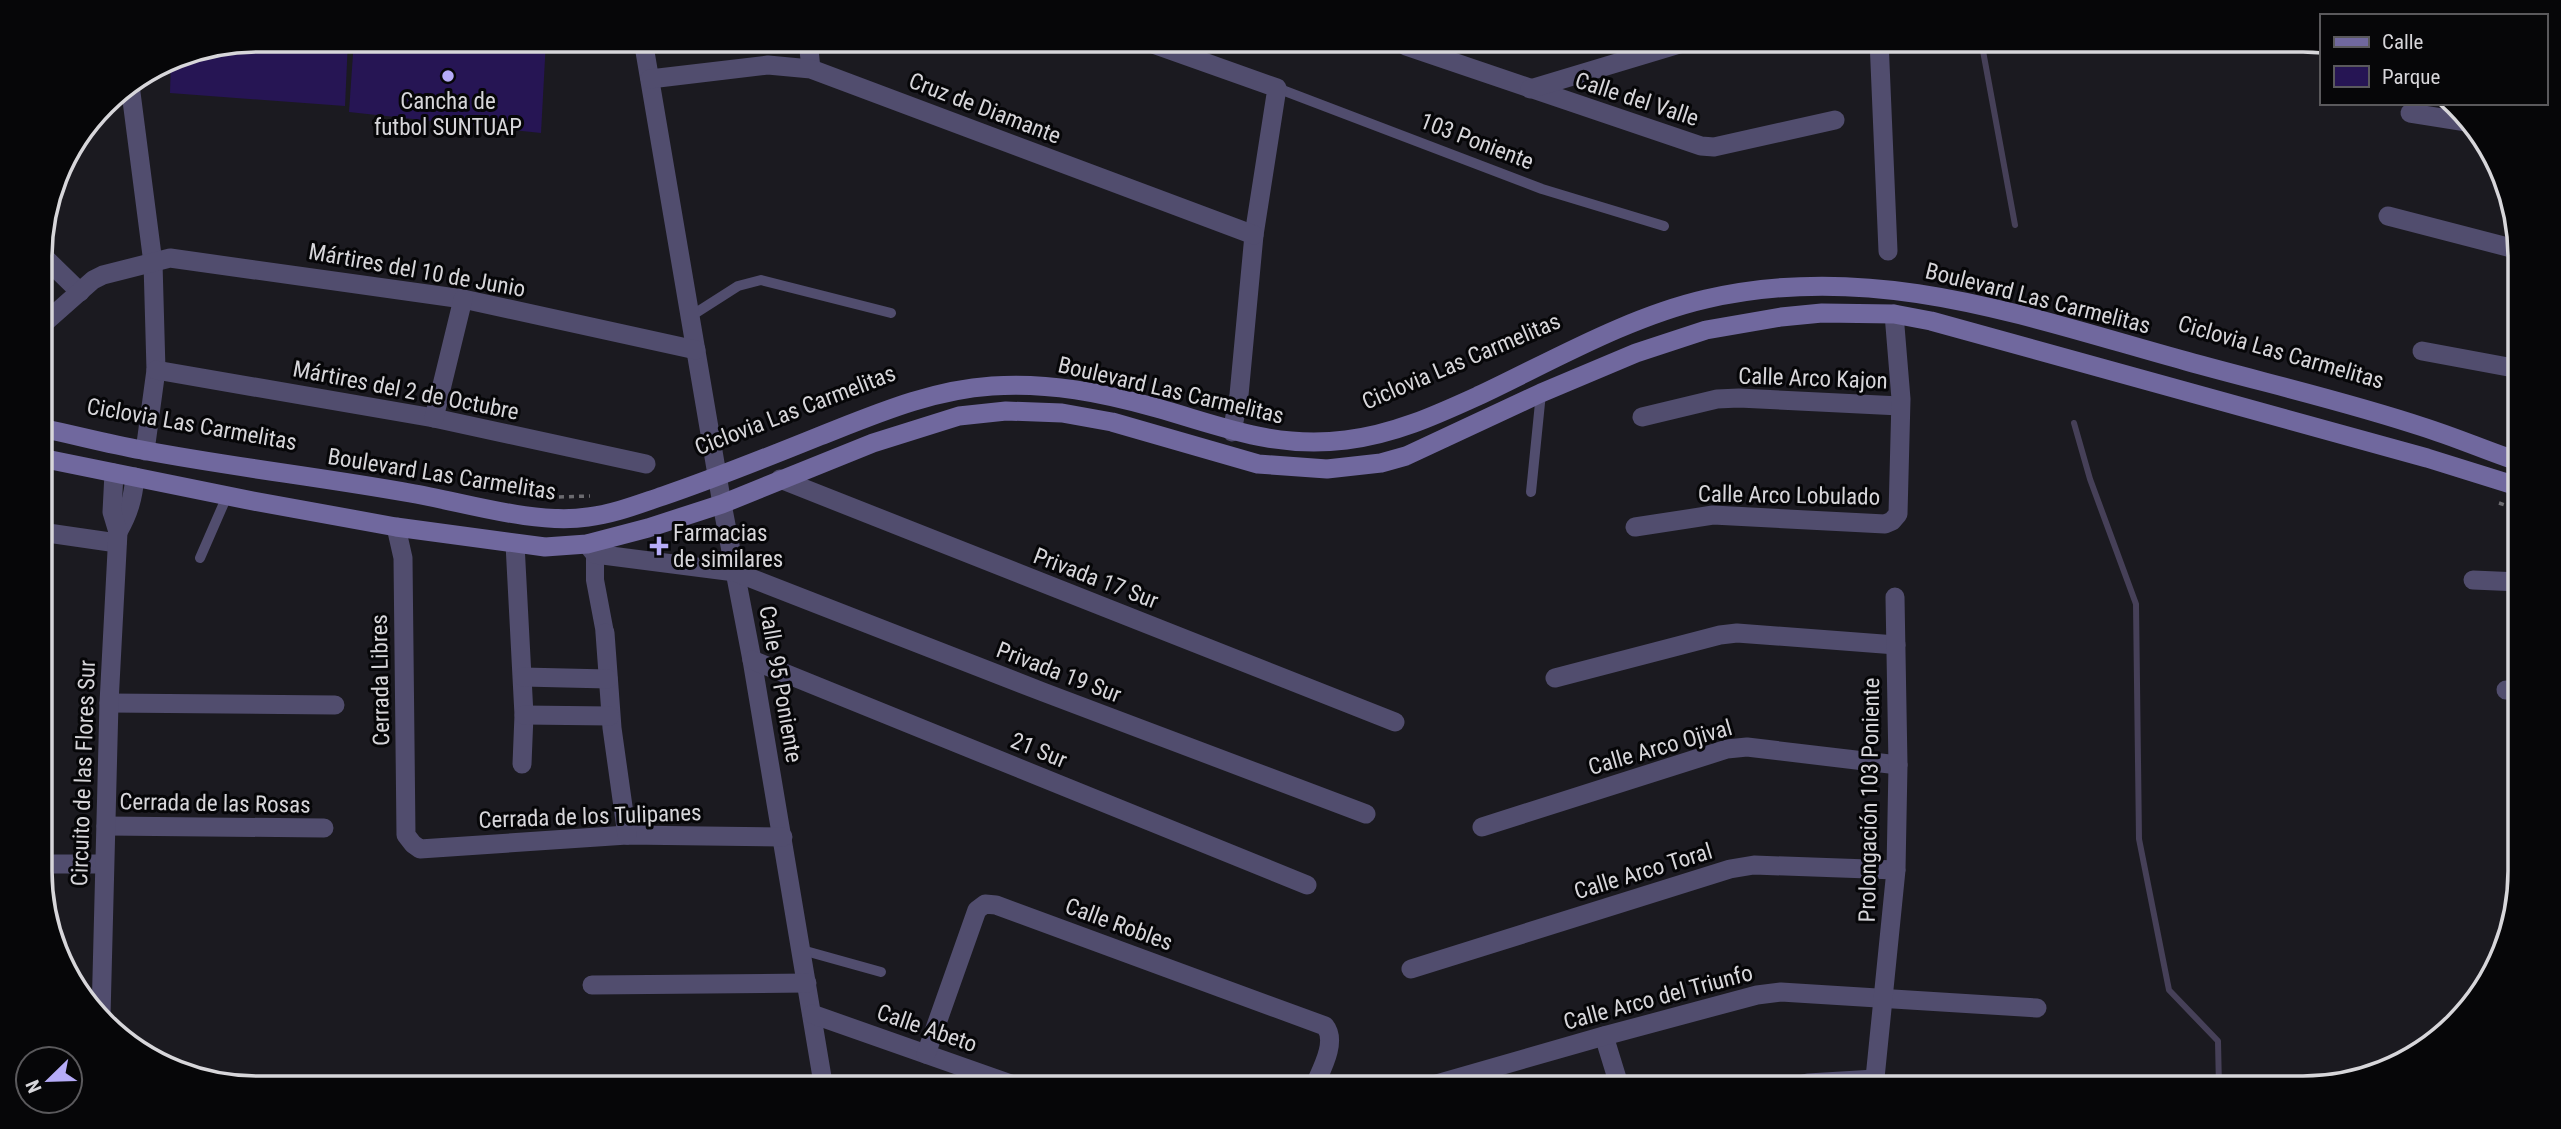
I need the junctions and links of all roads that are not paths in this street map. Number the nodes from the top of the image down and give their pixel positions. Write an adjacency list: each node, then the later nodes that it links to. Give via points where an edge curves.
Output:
1 (645, 52): 8 (street, Calle 95 Poniente)
2 (809, 52): 7 (street)
3 (1176, 52): 9 (street)
4 (1421, 52): 10 (street, Calle del Valle)
5 (1653, 52): 10 (street)
6 (1880, 52): 19 (street)
7 (811, 69): 8 (street, Cruz de Diamante, via 768,65); 17 (street, Cruz de Diamante)
8 (650, 79): 27 (street, Calle 95 Poniente)
9 (1277, 88): 16 (lane, 103 Poniente, via 1542,189); 17 (street)
10 (1530, 89): 13 (street, Calle del Valle, via 1701,146)
11 (131, 96): 20 (street)
12 (2410, 113): 14 (street)
13 (1835, 120)
14 (2456, 120)
15 (2388, 216): 18 (street)
16 (1664, 226)
17 (1254, 235): 37 (street)
18 (2508, 247)
19 (1888, 251)
20 (153, 263): 22 (street, Mártires del 10 de Junio, via 103,275); 23 (street, Mártires del 10 de Junio, via 170,258); 31 (street)
21 (53, 266): 22 (street)
22 (80, 292): 26 (street, Mártires del 10 de Junio)
23 (463, 299): 28 (street, Mártires del 10 de Junio); 35 (street)
24 (891, 313): 27 (lane, via 761,280 738,286)
25 (1894, 314): 32 (main road, Boulevard Las Carmelitas, via 1822,313 1706,330); 33 (street); 48 (main road, Boulevard Las Carmelitas, via 2374,443)
26 (53, 316)
27 (691, 316): 28 (street, Calle 95 Poniente)
28 (696, 350): 46 (street, Calle 95 Poniente)
29 (2422, 351): 30 (street)
30 (2508, 367)
31 (156, 370): 35 (street, Mártires del 2 de Octubre); 39 (street)
32 (1541, 393): 43 (main road, Boulevard Las Carmelitas, via 1406,456 1327,469); 50 (lane)
33 (1900, 406): 34 (street, Calle Arco Kajon, via 1739,398); 55 (street, Calle Arco Lobulado, via 1898,514 1892,521 1713,515)
34 (1642, 417)
35 (434, 418): 42 (street, Mártires del 2 de Octubre)
36 (53, 431): 39 (main road, Boulevard Las Carmelitas)
37 (1232, 432): 38 (main road, Boulevard Las Carmelitas); 46 (main road, Boulevard Las Carmelitas, via 1101,394 1046,385 975,387 880,412)
38 (1286, 442): 40 (main road, Boulevard Las Carmelitas, via 1341,441 1419,423 1669,309 1788,286 1849,286 1891,288 1984,305 2421,426); 43 (main road)
39 (145, 451): 49 (main road, Boulevard Las Carmelitas)
40 (2508, 459)
41 (53, 460): 44 (main road, Boulevard Las Carmelitas)
42 (646, 464)
43 (1287, 467): 47 (main road, Boulevard Las Carmelitas, via 1258,464 1112,422 1062,413 1006,411 959,416 915,428)
44 (114, 472): 45 (main road, Boulevard Las Carmelitas); 57 (street, Circuito de las Flores Sur)
45 (135, 477): 51 (main road, Boulevard Las Carmelitas); 57 (street, Circuito de las Flores Sur, via 133,499)
46 (718, 478): 49 (main road, Boulevard Las Carmelitas, via 615,512 561,519); 52 (street, Calle 95 Poniente)
47 (780, 479): 52 (main road, Boulevard Las Carmelitas); 75 (street, Privada 17 Sur)
48 (2508, 484)
49 (375, 487): 53 (main road)
50 (1531, 492)
51 (227, 496): 53 (main road, Boulevard Las Carmelitas); 60 (lane)
52 (722, 504): 59 (main road, Boulevard Las Carmelitas); 61 (street, Calle 95 Poniente)
53 (370, 521): 54 (main road, Boulevard Las Carmelitas)
54 (396, 527): 58 (main road, Boulevard Las Carmelitas); 82 (street, Cerrada Libres, via 403,558)
55 (1635, 527)
56 (53, 533): 57 (street)
57 (118, 538): 71 (street, Circuito de las Flores Sur)
58 (515, 544): 59 (main road, Boulevard Las Carmelitas); 68 (street)
59 (591, 549): 61 (street, Privada 19 Sur); 65 (street)
60 (200, 558)
61 (736, 572): 67 (street, Calle 95 Poniente); 78 (street, Privada 19 Sur)
62 (2473, 580): 63 (street)
63 (2508, 581)
64 (1895, 597): 66 (street, Prolongación 103 Poniente)
65 (605, 633): 69 (street)
66 (1896, 645): 70 (street, via 1737,633); 77 (street, Prolongación 103 Poniente)
67 (752, 660): 84 (street, Calle 95 Poniente); 88 (street, 21 Sur)
68 (523, 677): 69 (street); 73 (street)
69 (608, 678): 74 (street)
70 (1555, 678)
71 (109, 703): 72 (street); 79 (street, Circuito de las Flores Sur)
72 (335, 705)
73 (524, 715): 74 (street); 76 (street)
74 (610, 716): 83 (street)
75 (1395, 722)
76 (522, 764)
77 (1898, 765): 80 (street, Calle Arco Ojival, via 1747,747 1727,749); 87 (street, Prolongación 103 Poniente)
78 (1366, 814)
79 (106, 826): 81 (street, Cerrada de las Rosas); 86 (street, Circuito de las Flores Sur)
80 (1482, 827)
81 (324, 828)
82 (406, 835): 83 (street, Cerrada de los Tulipanes, via 421,849)
83 (627, 835): 84 (street, Cerrada de los Tulipanes)
84 (783, 837): 89 (street, Calle 95 Poniente)
85 (52, 864): 86 (street)
86 (104, 864): 95 (street, Circuito de las Flores Sur)
87 (1896, 870): 90 (street, Calle Arco Toral, via 1754,865 1730,869); 94 (street, Prolongación 103 Poniente)
88 (1307, 886)
89 (802, 950): 91 (lane); 92 (street, Calle 95 Poniente)
90 (1411, 970)
91 (881, 972)
92 (807, 983): 93 (street); 97 (street, Calle 95 Poniente)
93 (592, 985)
94 (1885, 1000): 96 (street, Calle Arco del Triunfo); 98 (street, Calle Arco del Triunfo, via 1782,992); 105 (street, Prolongación 103 Poniente)
95 (101, 1004)
96 (2037, 1008)
97 (812, 1014): 99 (street, Calle Abeto); 100 (street, Calle 95 Poniente)
98 (1604, 1036): 103 (street, Calle Arco del Triunfo); 104 (street)
99 (926, 1054): 101 (street, Calle Abeto); 102 (street, Calle Robles, via 977,910 985,904 1325,1026 1331,1042)
100 (822, 1076)
101 (987, 1076)
102 (1318, 1076)
103 (1465, 1076)
104 (1616, 1076)
105 (1876, 1076)

